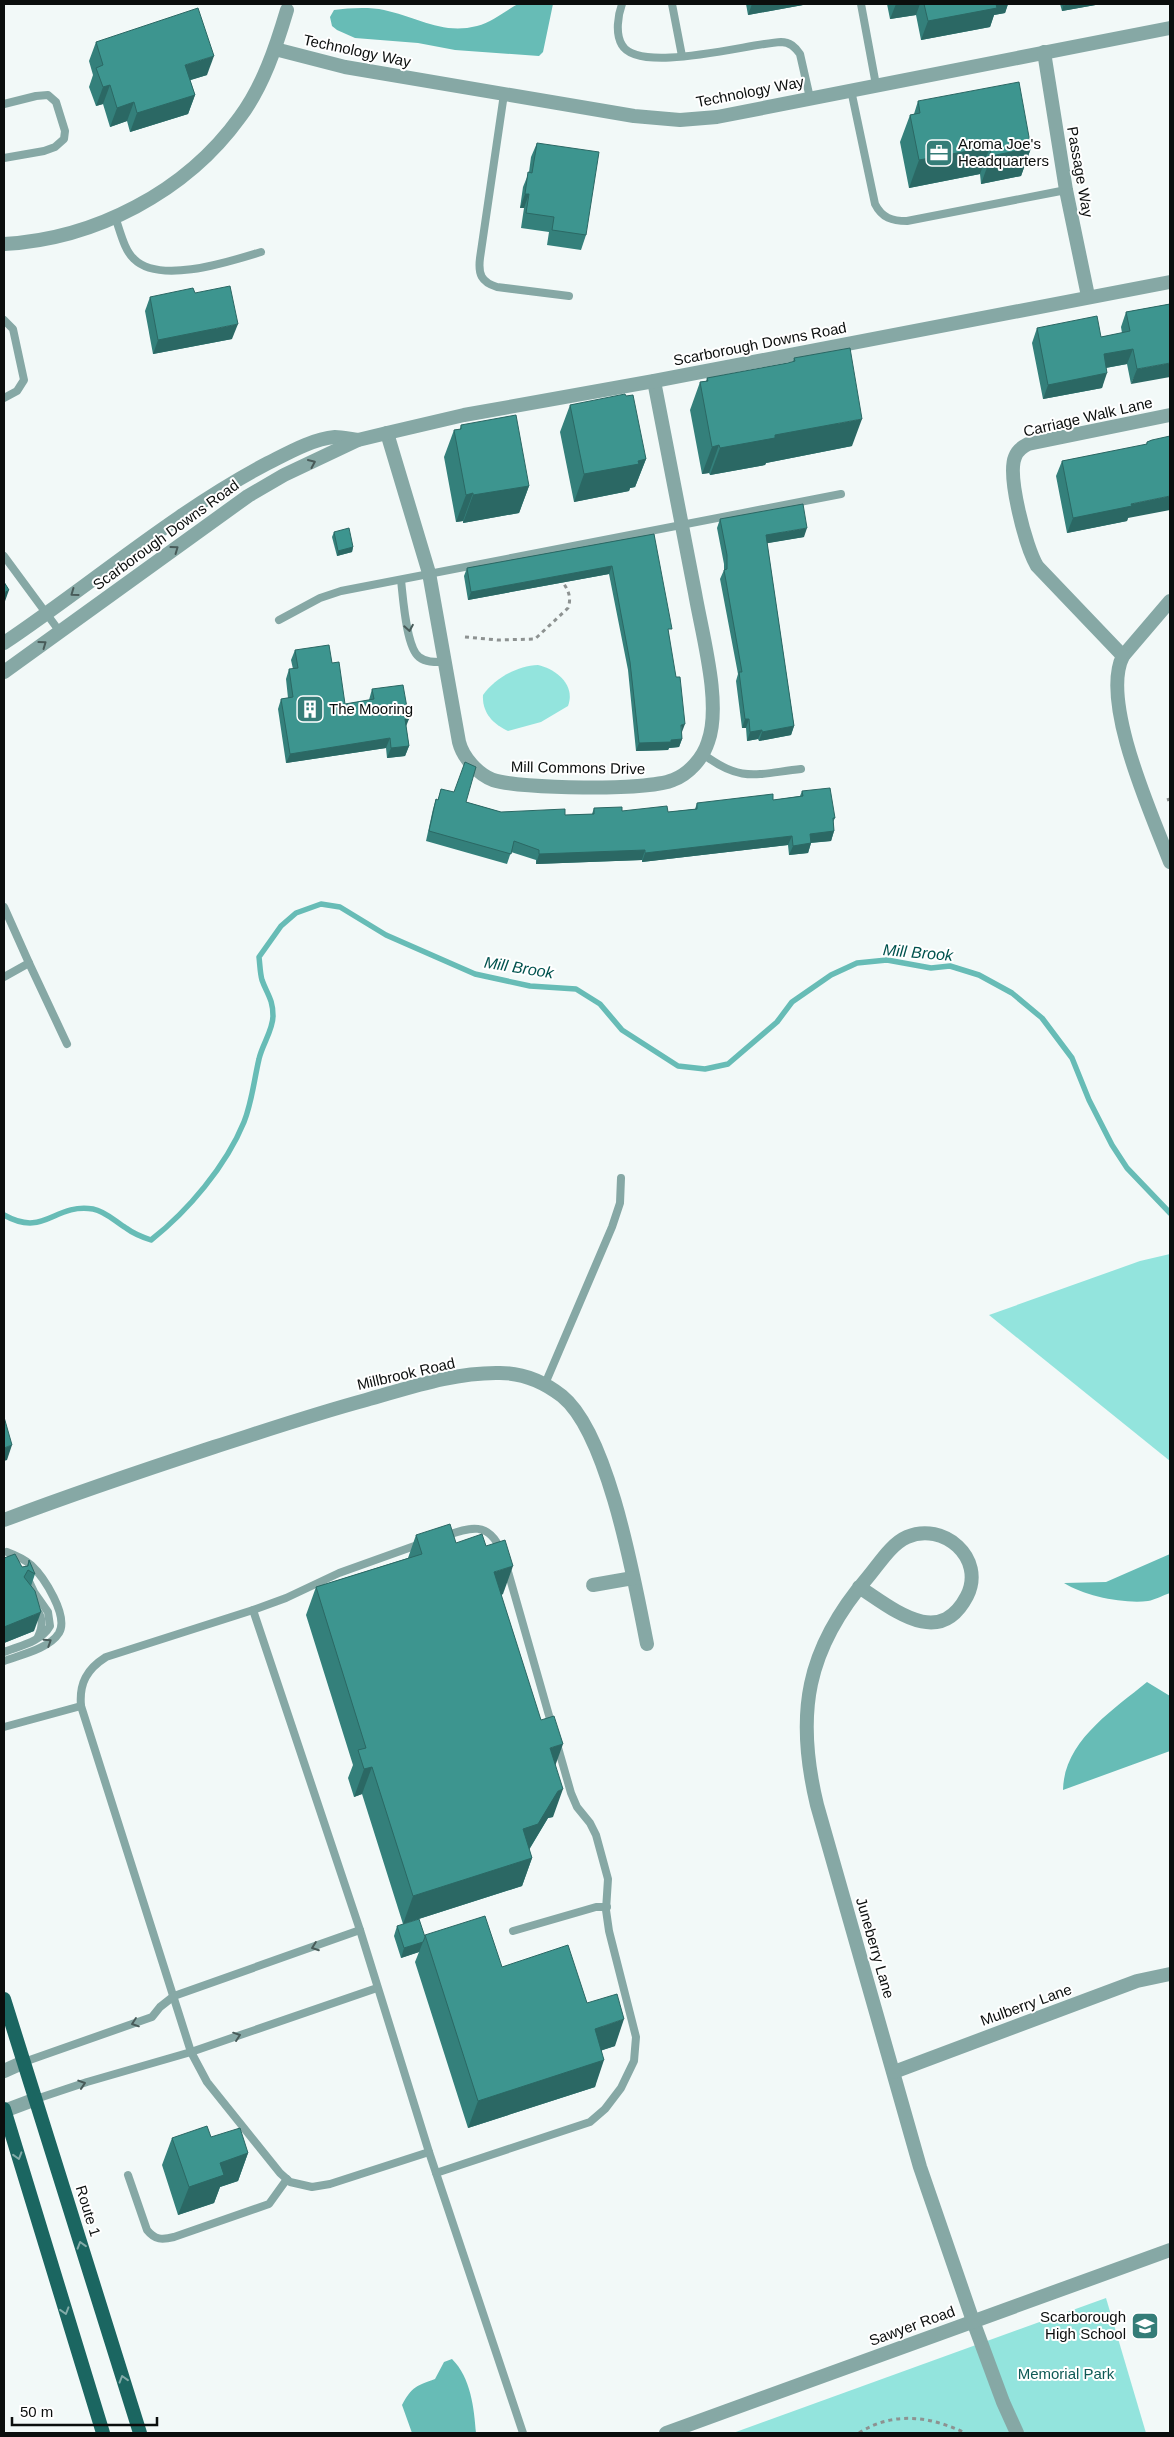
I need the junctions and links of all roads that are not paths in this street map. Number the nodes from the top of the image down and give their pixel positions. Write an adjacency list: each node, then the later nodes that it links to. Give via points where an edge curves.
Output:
1 (622, 4): 8 (lane, via 618,36 622,46 641,56)
2 (672, 4): 8 (lane)
3 (861, 4): 9 (lane)
4 (287, 10): 6 (street)
5 (1170, 28): 7 (street, Technology Way)
6 (275, 49): 11 (street, Technology Way, via 345,67); 16 (street, via 255,93 224,137 175,182)
7 (1044, 52): 9 (street, Technology Way); 15 (street, Passage Way)
8 (682, 56): 12 (lane, via 701,56 782,42 790,44 800,54)
9 (876, 85): 10 (street, Technology Way)
10 (851, 90): 12 (street, Technology Way); 15 (lane, via 874,204 887,218 907,221)
11 (504, 94): 12 (street, Technology Way, via 634,116 680,120 717,117); 20 (lane, via 480,276 497,288)
12 (810, 98)
13 (4, 104): 14 (lane, via 48,96 56,102 65,131 64,139 55,147)
14 (4, 158)
15 (1066, 190): 21 (street, Passage Way)
16 (115, 217): 17 (street, via 60,236); 18 (lane, via 132,258 150,269 208,266)
17 (4, 244)
18 (261, 252)
19 (1170, 282): 21 (street, Scarborough Downs Road)
20 (569, 296)
21 (1088, 296): 23 (street, Scarborough Downs Road)
22 (4, 320): 24 (lane, via 13,329 24,380 16,391)
23 (654, 381): 26 (street, Scarborough Downs Road, via 464,415); 29 (street, Mill Commons Drive)
24 (4, 398)
25 (1170, 414): 38 (street, Carriage Walk Lane, via 1028,444 1019,450 1013,464 1026,544 1032,558)
26 (387, 433): 27 (street, Scarborough Downs Road); 31 (street, Mill Commons Drive)
27 (358, 440): 34 (street, Scarborough Downs Road, one-way to 34, via 324,439 252,471 186,512); 36 (street, Scarborough Downs Road, one-way to 27, via 248,496)
28 (841, 494): 29 (lane)
29 (682, 524): 31 (lane); 41 (street, Mill Commons Drive, via 712,702 712,731)
30 (4, 556): 34 (lane)
31 (429, 573): 32 (lane); 39 (street, Mill Commons Drive)
32 (401, 580): 35 (lane, via 329,594); 39 (lane, one-way to 39, via 415,653 426,661)
33 (1170, 601): 38 (street)
34 (46, 614): 36 (lane); 37 (street, Scarborough Downs Road)
35 (279, 620)
36 (60, 632): 40 (street, Scarborough Downs Road, one-way to 36)
37 (4, 643)
38 (1123, 656): 43 (street, via 1118,666 1116,685 1119,712)
39 (446, 662): 41 (street, Mill Commons Drive, via 460,747 472,764 492,779 528,785 648,786 683,776)
40 (4, 672)
41 (703, 754): 42 (lane, via 718,766 740,774)
42 (801, 769)
43 (1170, 862)
44 (4, 907): 45 (lane)
45 (29, 963): 46 (lane); 47 (lane)
46 (4, 977)
47 (67, 1044)
48 (621, 1178): 49 (lane, via 620,1203 612,1227)
49 (545, 1384): 50 (street, Millbrook Road, via 522,1376 498,1373 436,1381 316,1414); 55 (street, Millbrook Road, via 574,1408 593,1438)
50 (4, 1520)
51 (436, 1539): 66 (lane, via 481,1529 492,1534 498,1542 571,1793 596,1835 608,1879)
52 (427, 1542): 59 (lane, via 339,1572)
53 (5, 1551): 54 (lane); 60 (lane, via 25,1572 50,1618 47,1630); 63 (lane, one-way to 53, via 51,1641 59,1633 62,1622 58,1607 40,1576 30,1564)
54 (12, 1566)
55 (633, 1578): 56 (street); 61 (street, Millbrook Road)
56 (593, 1585)
57 (859, 1587): 57 (street, Juneberry Lane, via 912,1620 932,1622 946,1618 962,1604 969,1592 971,1577 965,1555 955,1543 935,1533 920,1533 899,1541); 76 (street, Juneberry Lane, via 830,1627 817,1658 809,1692 806,1745 817,1805)
58 (27, 1601): 60 (lane, via 42,1618)
59 (253, 1610): 64 (lane, via 106,1657 95,1664 84,1679); 67 (lane)
60 (37, 1639): 62 (lane)
61 (647, 1644)
62 (4, 1652)
63 (4, 1661)
64 (81, 1706): 65 (lane); 71 (lane)
65 (4, 1727)
66 (607, 1907): 68 (lane, via 596,1907); 80 (lane, via 609,1931 636,2037 634,2061 618,2094 590,2122)
67 (360, 1930): 70 (lane); 71 (lane, one-way to 71)
68 (513, 1932)
69 (1170, 1974): 76 (street, Mulberry Lane, via 1137,1981)
70 (377, 1988): 73 (lane, one-way to 70); 79 (lane)
71 (174, 1996): 73 (lane); 74 (lane, one-way to 74, via 152,2017)
72 (4, 1999): 74 (main road, Route 1)
73 (191, 2052): 77 (lane, one-way to 73); 82 (lane, via 207,2082)
74 (24, 2062): 75 (street); 77 (main road, Route 1)
75 (4, 2071)
76 (894, 2072): 84 (street, Juneberry Lane, via 920,2167)
77 (36, 2099): 78 (street); 86 (main road, Route 1, one-way to 77)
78 (4, 2110): 85 (main road, one-way to 85)
79 (429, 2152): 80 (lane); 82 (lane, via 312,2188)
80 (436, 2173): 87 (lane)
81 (128, 2175): 82 (lane, via 147,2230 161,2240 269,2204)
82 (287, 2179)
83 (1170, 2250): 84 (street, Sawyer Road)
84 (973, 2321): 88 (street, Sawyer Road); 89 (street, Juneberry Lane)
85 (103, 2433)
86 (140, 2433)
87 (523, 2433)
88 (666, 2433)
89 (1017, 2433)

